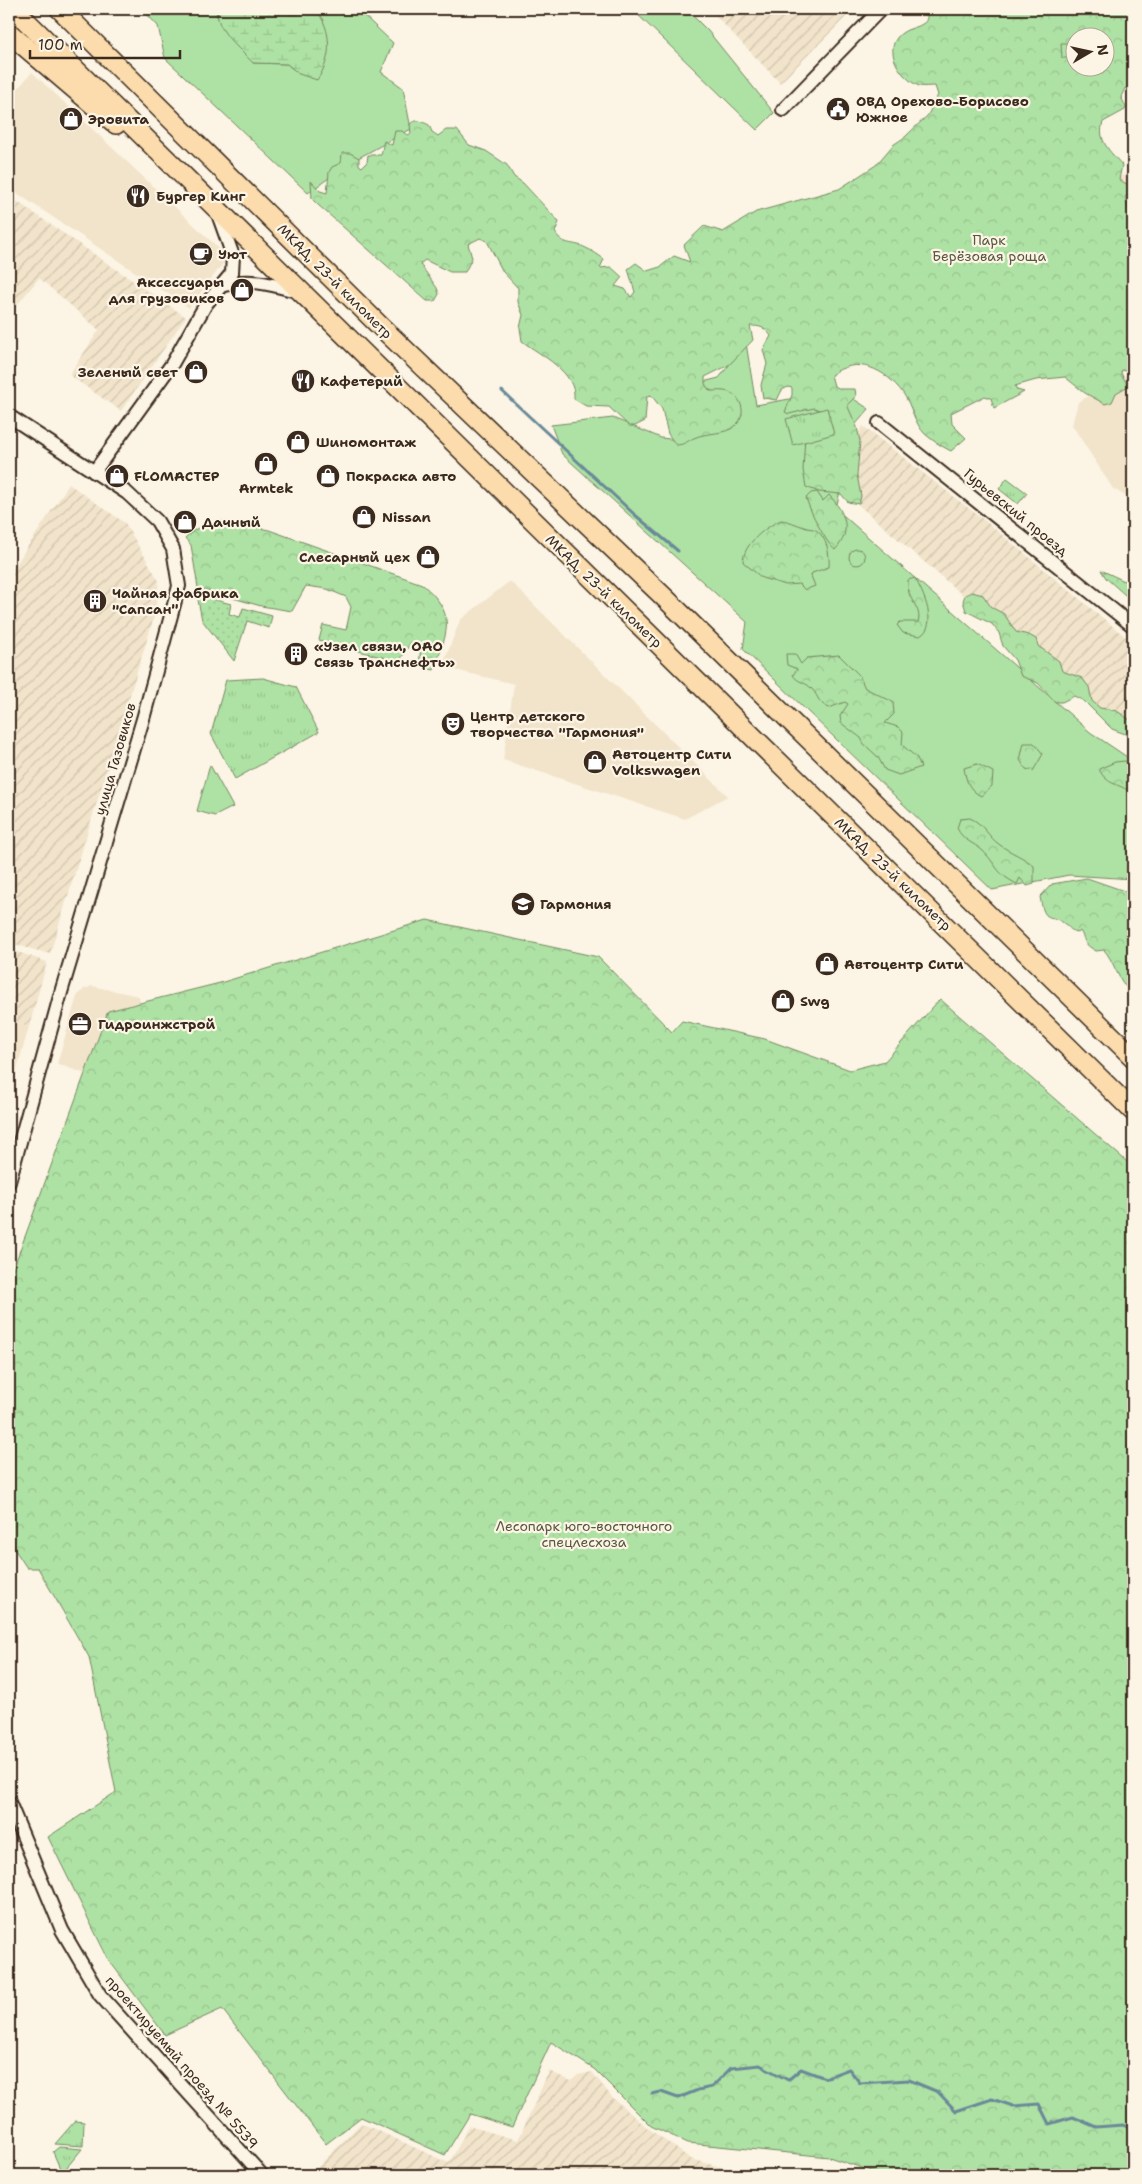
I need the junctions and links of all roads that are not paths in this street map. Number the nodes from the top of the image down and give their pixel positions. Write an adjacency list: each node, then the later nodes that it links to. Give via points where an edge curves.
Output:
1 (14, 9): 8 (highway, МКАД, 23-й километр)
2 (60, 9): 6 (highway)
3 (72, 9): 6 (highway)
4 (881, 9): 7 (street)
5 (9, 32): 8 (highway, via 86,101)
6 (96, 45): 16 (highway, МКАД, 23-й километр, via 379,325 666,598)
7 (783, 110)
8 (185, 179): 9 (highway, МКАД, 23-й километр)
9 (215, 209): 10 (street, via 233,256 232,273); 11 (highway, МКАД, 23-й километр)
10 (224, 285): 11 (street, via 260,282); 14 (street, via 206,304 172,364)
11 (300, 292): 17 (highway, МКАД, 23-й километр)
12 (9, 416): 14 (street, улица Газовиков)
13 (879, 423): 15 (street, Гурьевский проезд)
14 (94, 472): 18 (street, улица Газовиков, via 128,493 157,521 173,549 179,586)
15 (1133, 626)
16 (1133, 1057)
17 (1133, 1112)
18 (9, 1182)
19 (9, 1802): 20 (street, проектируемый проезд № 5539, via 62,1930 100,1995)
20 (262, 2175)

